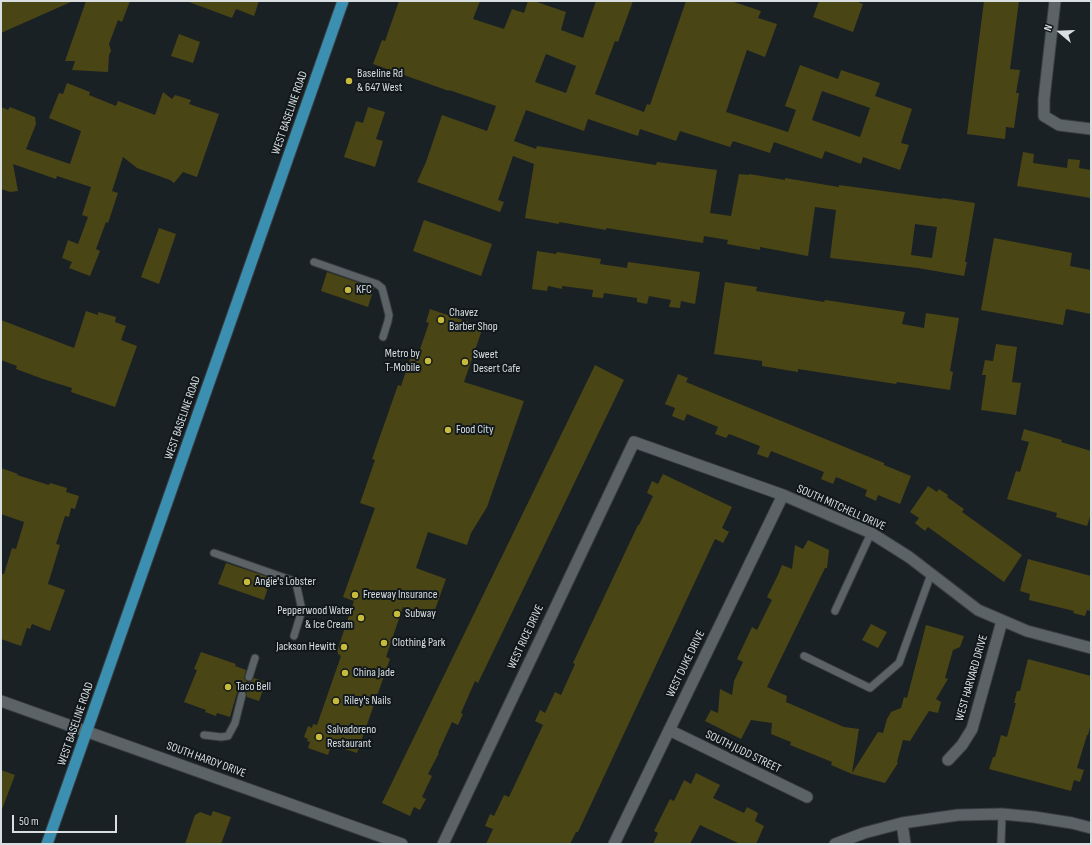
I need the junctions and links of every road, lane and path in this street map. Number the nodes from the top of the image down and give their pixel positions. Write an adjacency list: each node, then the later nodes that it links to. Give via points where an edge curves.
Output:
1 (343, 1): 21 (main road, WEST BASELINE ROAD)
2 (1055, 1): 3 (street, via 1044,116 1059,125)
3 (1091, 129)
4 (314, 262): 5 (lane, via 382,288 389,315)
5 (383, 337)
6 (634, 442): 7 (street, SOUTH MITCHELL DRIVE); 30 (street, WEST RICE DRIVE)
7 (783, 495): 8 (street, SOUTH MITCHELL DRIVE); 20 (street, WEST DUKE DRIVE)
8 (871, 533): 10 (street, SOUTH MITCHELL DRIVE); 11 (lane)
9 (214, 553): 13 (lane, via 296,583 302,610)
10 (931, 574): 12 (street, SOUTH MITCHELL DRIVE, via 978,610); 15 (lane, via 899,663 870,688)
11 (835, 611)
12 (1002, 621): 14 (street, SOUTH MITCHELL DRIVE, via 1027,631); 23 (street, WEST HARVARD DRIVE, via 972,729)
13 (294, 636)
14 (1091, 648)
15 (804, 656)
16 (255, 658): 17 (lane)
17 (249, 677)
18 (242, 695): 22 (lane, via 235,722 228,736)
19 (1, 701): 21 (street, SOUTH HARDY DRIVE)
20 (669, 730): 24 (street, SOUTH JUDD STREET); 31 (street, WEST DUKE DRIVE)
21 (87, 732): 28 (main road, WEST BASELINE ROAD); 29 (street, SOUTH HARDY DRIVE)
22 (204, 735)
23 (948, 760)
24 (806, 797)
25 (1002, 814): 26 (street, via 958,815); 27 (street, via 1034,817); 34 (lane)
26 (902, 822): 32 (street); 33 (street)
27 (1091, 828)
28 (47, 844)
29 (402, 844)
30 (442, 844)
31 (614, 844)
32 (835, 844)
33 (905, 844)
34 (1000, 844)

